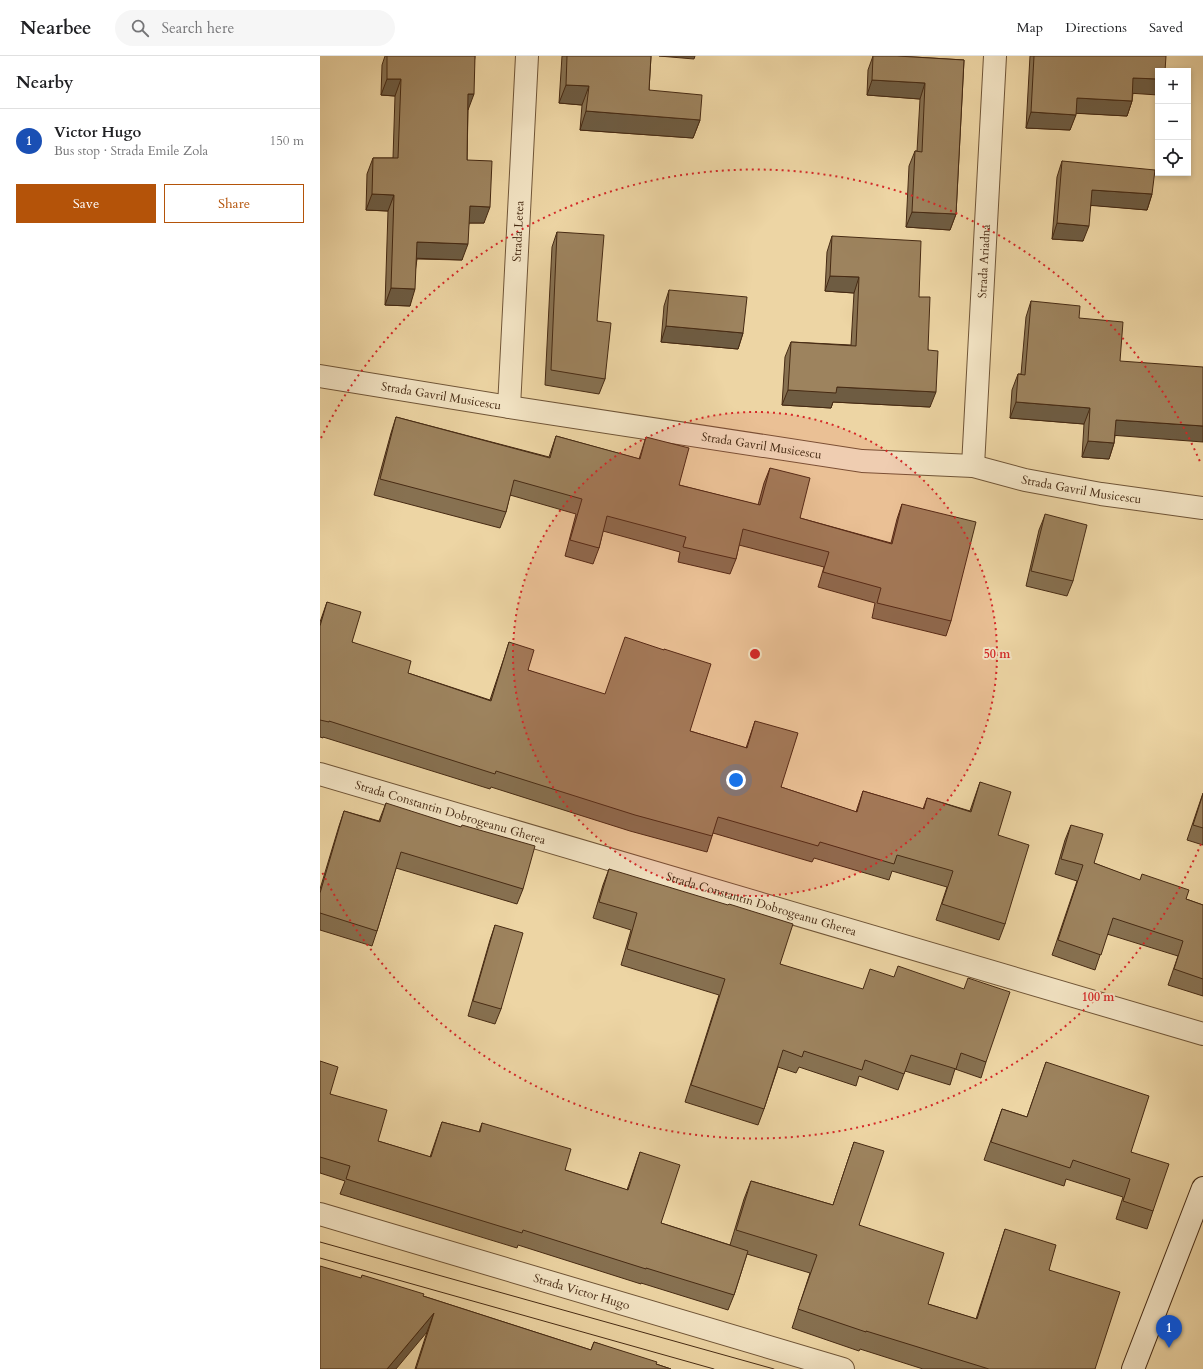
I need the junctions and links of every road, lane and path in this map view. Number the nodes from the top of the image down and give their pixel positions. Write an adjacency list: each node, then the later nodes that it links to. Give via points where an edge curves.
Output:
1 (527, 56): 4 (street, Strada Letea)
2 (995, 56): 5 (street, Strada Ariadna)
3 (320, 376): 4 (street, Strada Gavril Musicescu)
4 (509, 407): 5 (street, Strada Gavril Musicescu, via 862,461)
5 (973, 466): 6 (street, Strada Gavril Musicescu, via 1025,480 1101,494)
6 (1203, 508)
7 (320, 774): 8 (street, Strada Constantin Dobrogeanu Gherea)
8 (1203, 1034)
9 (1203, 1188): 12 (street)
10 (320, 1214): 11 (street, Strada Victor Hugo)
11 (843, 1369)
12 (1133, 1369)

